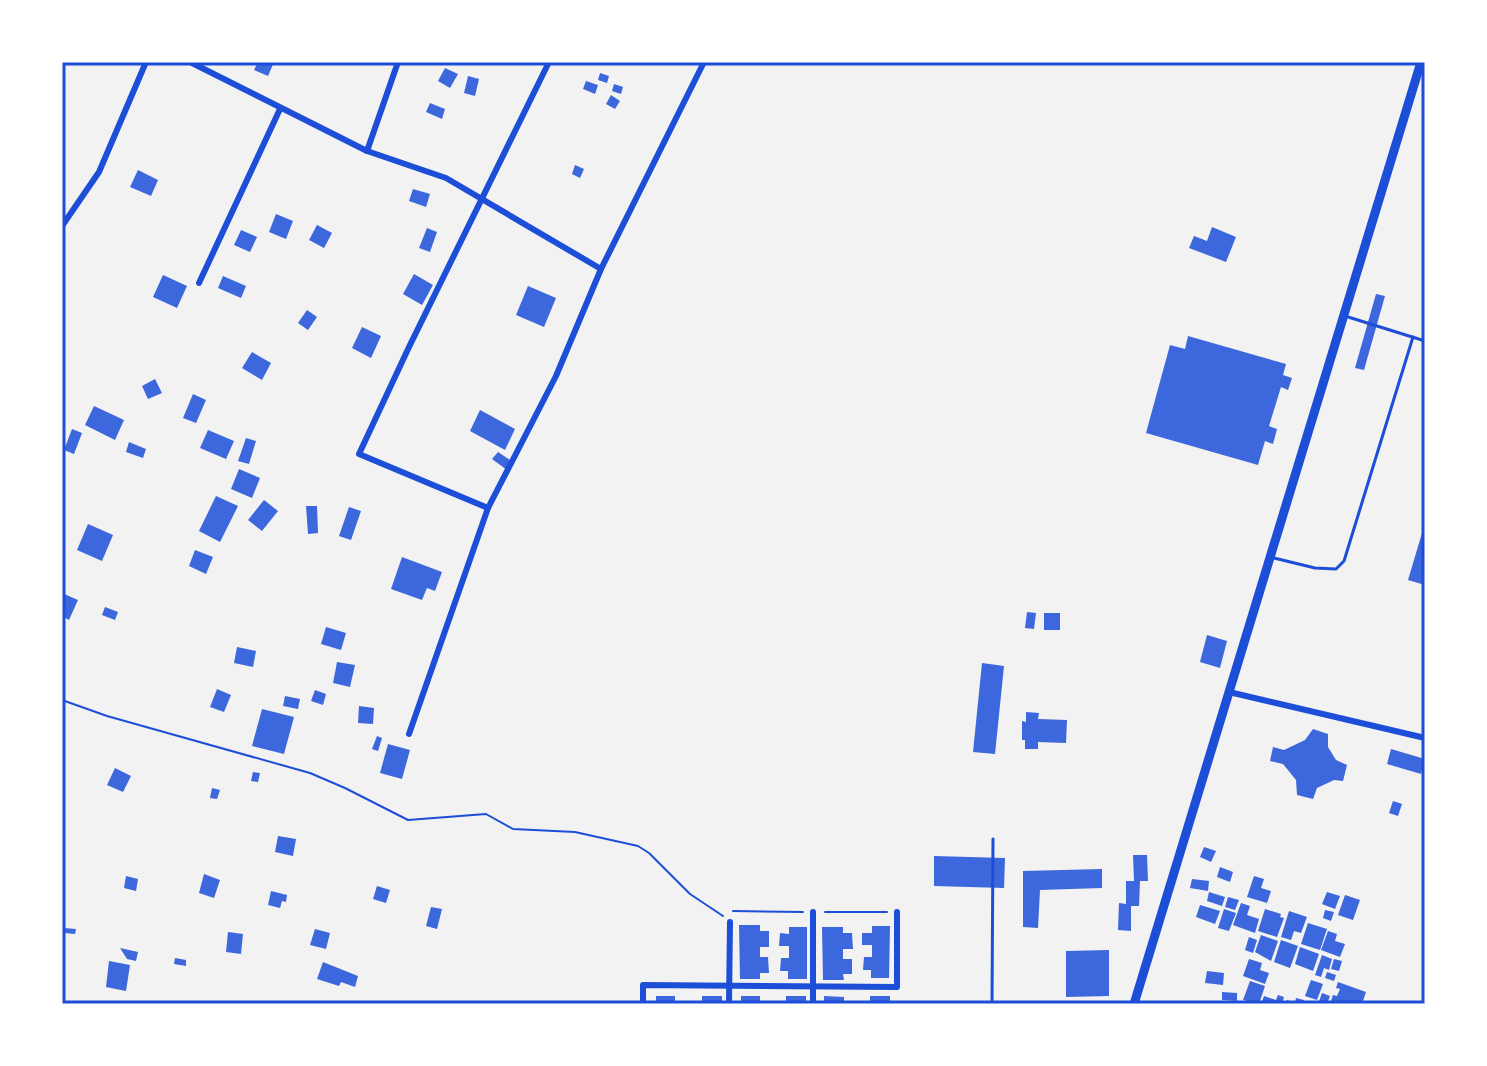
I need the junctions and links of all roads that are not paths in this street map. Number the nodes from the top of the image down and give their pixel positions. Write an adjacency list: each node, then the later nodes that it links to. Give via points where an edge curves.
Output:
1 (146, 62): 10 (street, via 99,172)
2 (190, 62): 7 (street)
3 (398, 62): 8 (street)
4 (549, 62): 9 (street)
5 (704, 62): 11 (street)
6 (1421, 62): 13 (main road)
7 (280, 109): 8 (street); 12 (street)
8 (367, 151): 9 (street, via 446,178)
9 (484, 198): 11 (street); 16 (street, via 359,454)
10 (62, 226)
11 (601, 269): 16 (street, via 556,376)
12 (199, 283)
13 (1345, 316): 14 (lane); 17 (main road)
14 (1413, 337): 15 (lane); 17 (lane, via 1344,561 1336,569 1315,568)
15 (1425, 341)
16 (488, 508): 19 (street)
17 (1272, 557): 18 (main road)
18 (1229, 692): 20 (street); 31 (main road)
19 (409, 734)
20 (1425, 738)
21 (993, 839): 30 (lane)
22 (813, 912): 26 (street)
23 (897, 912): 26 (street, via 897,987)
24 (730, 922): 25 (street)
25 (729, 986): 26 (street); 27 (street, via 643,985); 28 (street)
26 (813, 986): 29 (street)
27 (643, 1004)
28 (729, 1004)
29 (813, 1004)
30 (992, 1004)
31 (1134, 1004)

